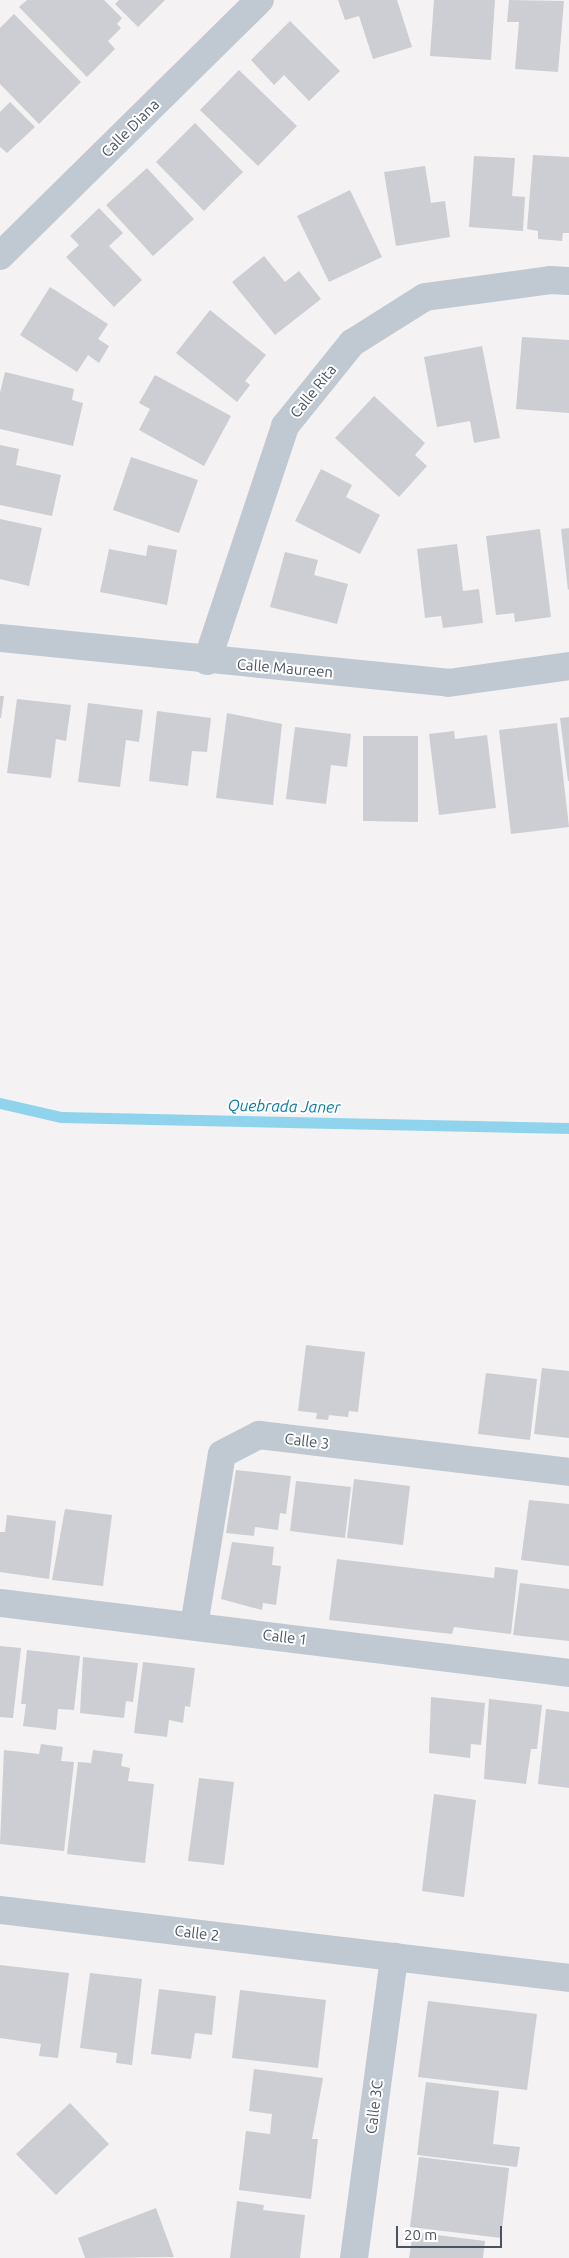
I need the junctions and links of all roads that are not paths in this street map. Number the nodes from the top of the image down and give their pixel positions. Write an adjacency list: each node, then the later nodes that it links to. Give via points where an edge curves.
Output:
1 (260, 0): 2 (street, Calle Diana)
2 (0, 256)
3 (569, 282): 5 (street, Calle Rita, via 550,280 425,297 352,343 285,426)
4 (0, 638): 5 (street, Calle Maureen)
5 (207, 661): 6 (street, Calle Maureen, via 448,683)
6 (569, 666)
7 (569, 1472): 9 (street, Calle 3, via 259,1435 222,1454)
8 (0, 1603): 9 (street, Calle 1)
9 (194, 1626): 10 (street, Calle 1)
10 (569, 1673)
11 (0, 1910): 12 (street, Calle 2)
12 (394, 1957): 13 (street, Calle 2); 14 (street, Calle 3C)
13 (569, 1978)
14 (354, 2258)

